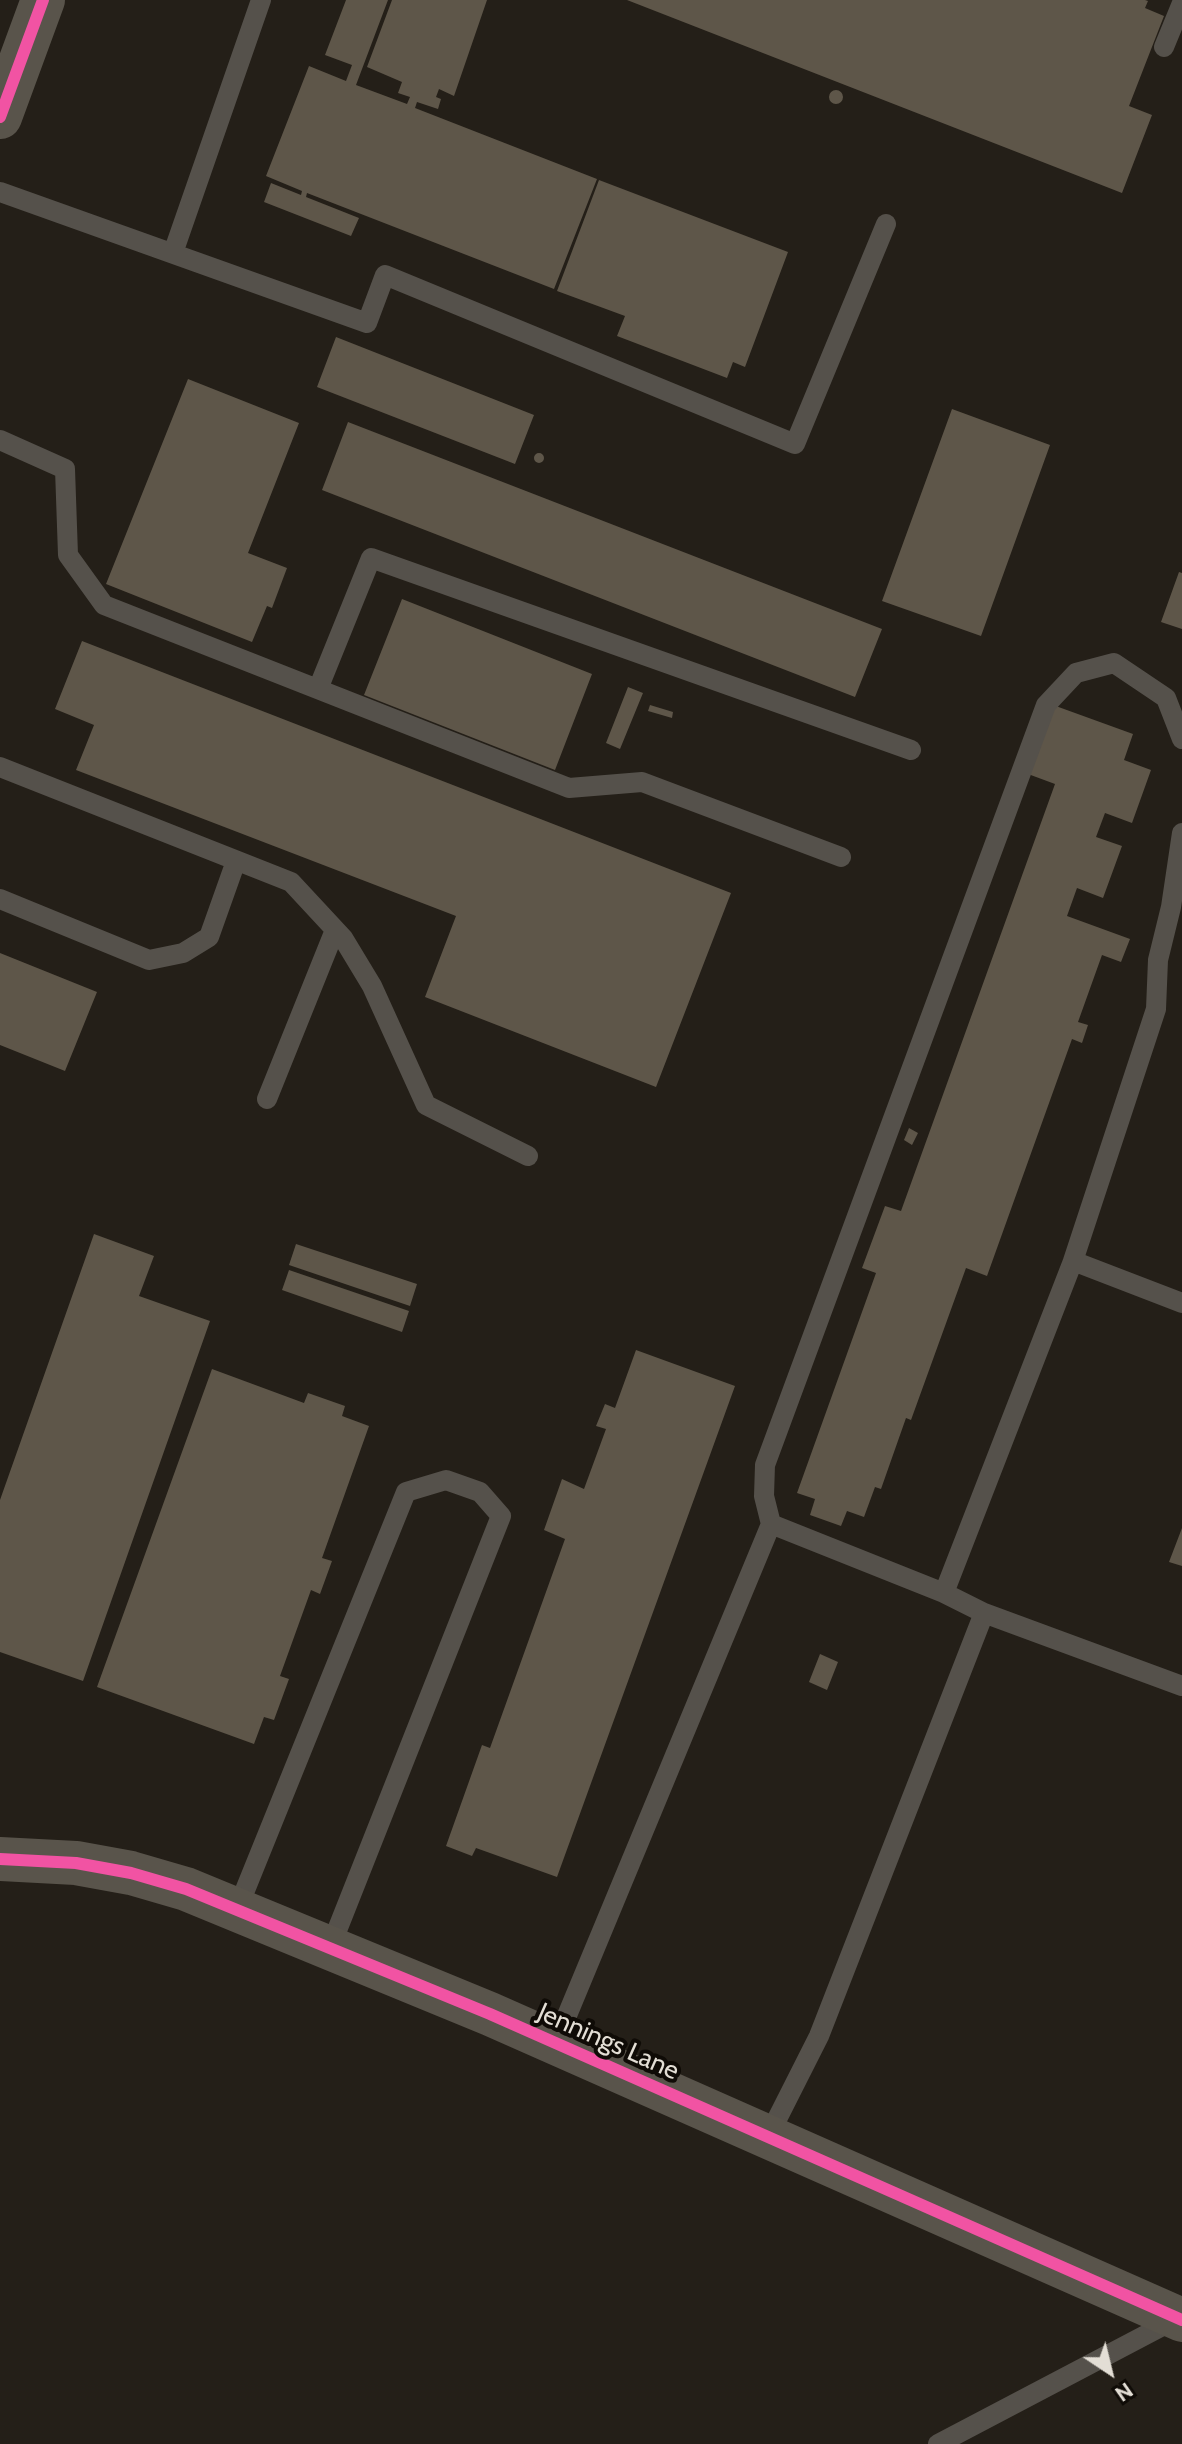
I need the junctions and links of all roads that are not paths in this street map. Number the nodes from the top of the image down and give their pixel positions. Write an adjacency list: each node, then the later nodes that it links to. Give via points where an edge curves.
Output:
1 (43, 0): 5 (street)
2 (261, 0): 8 (lane)
3 (1182, 3): 4 (lane)
4 (1164, 47)
5 (0, 117)
6 (0, 192): 8 (lane)
7 (886, 224): 8 (lane, via 795,444 385,275 367,323)
8 (173, 253)
9 (0, 440): 10 (lane, via 65,469 68,555 104,605)
10 (318, 689): 12 (lane, via 371,558); 15 (lane, via 569,788 642,782)
11 (1182, 739): 23 (lane, via 1166,698 1114,663 1076,673 1046,705 765,1465 764,1496)
12 (911, 750)
13 (0, 767): 16 (lane)
14 (1182, 833): 21 (lane, via 1158,960 1156,1009)
15 (841, 857)
16 (236, 861): 17 (lane, via 209,937 183,953 149,960); 18 (lane, via 291,882)
17 (0, 899)
18 (335, 930): 19 (lane); 20 (lane, via 372,986 426,1105)
19 (267, 1099)
20 (528, 1156)
21 (1073, 1261): 22 (lane); 24 (lane)
22 (1182, 1303)
23 (771, 1524): 24 (lane); 30 (lane)
24 (944, 1593): 25 (lane)
25 (984, 1613): 26 (lane); 31 (lane, via 819,2036)
26 (1182, 1686)
27 (0, 1859): 28 (street, Jennings Lane, via 76,1863 131,1873)
28 (237, 1910): 29 (street, Jennings Lane); 29 (lane, via 406,1492 446,1480 480,1492 501,1516)
29 (330, 1948): 30 (street, Jennings Lane)
30 (556, 2042): 31 (street, Jennings Lane)
31 (769, 2135): 32 (street, Jennings Lane)
32 (1180, 2319): 33 (lane)
33 (938, 2444)

